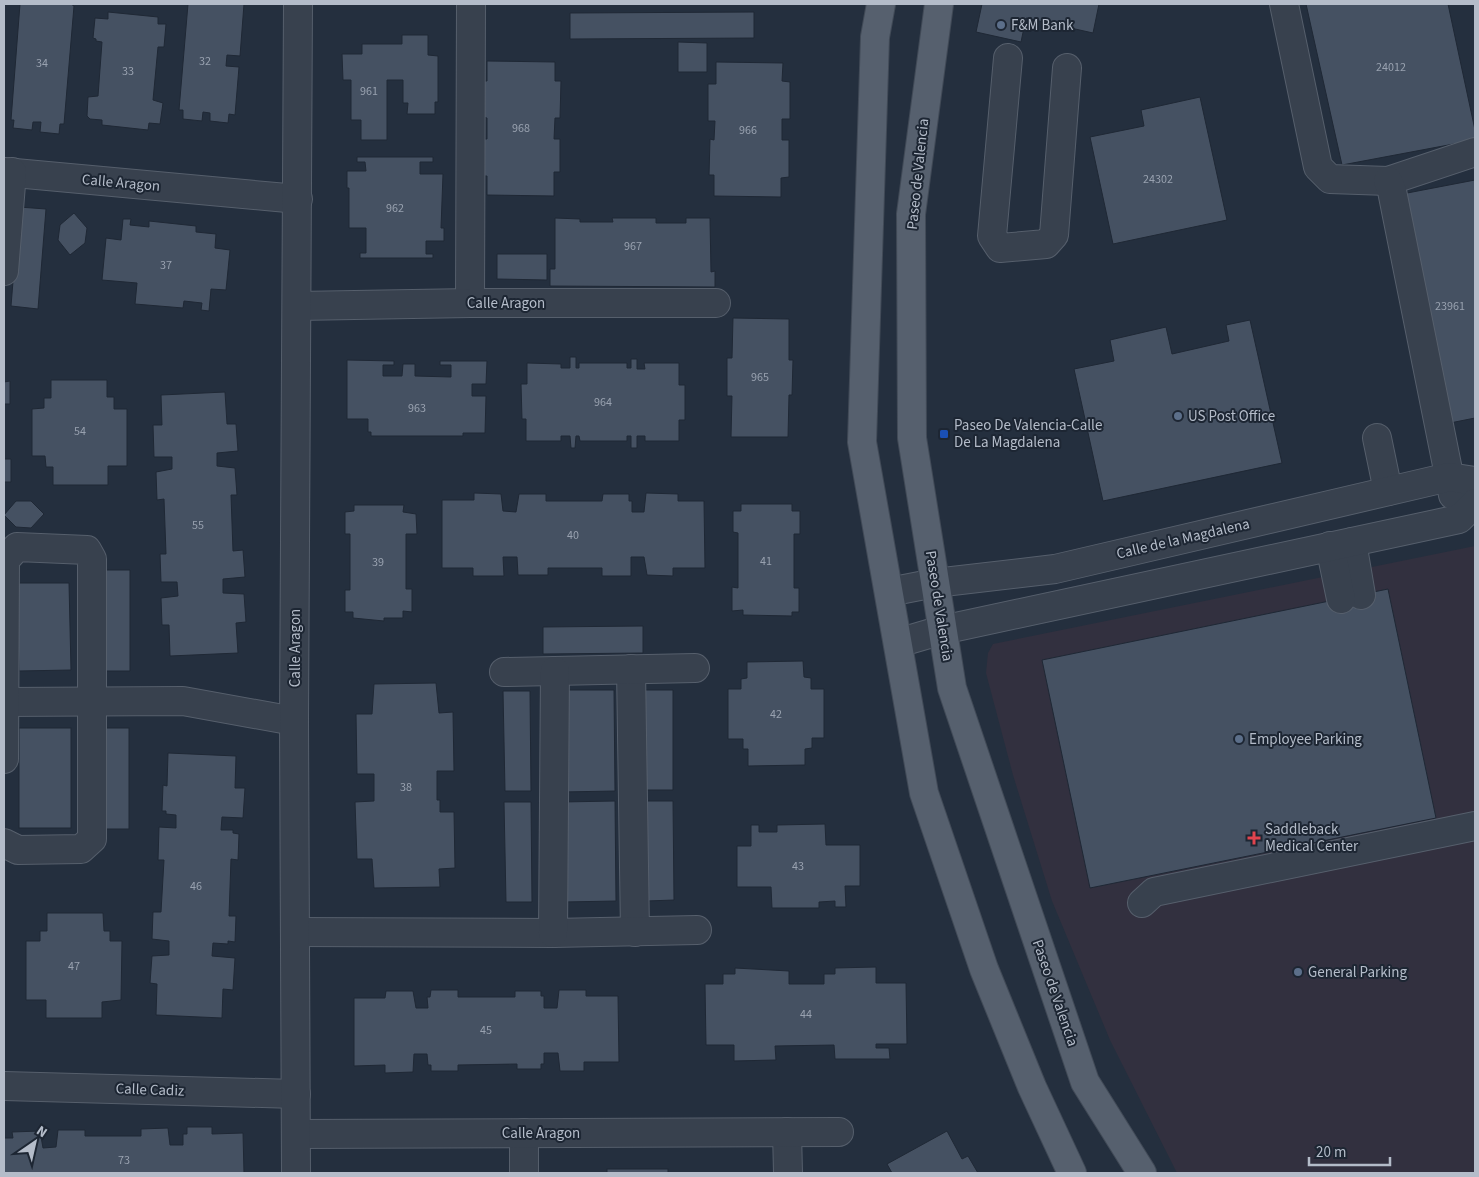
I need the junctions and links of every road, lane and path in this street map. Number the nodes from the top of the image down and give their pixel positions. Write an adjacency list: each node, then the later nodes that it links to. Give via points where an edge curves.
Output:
1 (298, 4): 11 (street, Calle Aragon)
2 (471, 4): 13 (street)
3 (880, 4): 22 (main road, via 874,36 862,442)
4 (938, 4): 21 (main road, Paseo de Valencia, via 912,214 912,438)
5 (1284, 4): 10 (street, via 1318,168 1330,179)
6 (1008, 58): 7 (street, via 992,236 1000,248 1046,244 1054,235)
7 (1067, 68)
8 (1475, 152): 10 (street)
9 (8, 172): 11 (street, Calle Aragon); 12 (street)
10 (1388, 181): 17 (street)
11 (298, 199): 15 (street, Calle Aragon)
12 (4, 271)
13 (470, 303): 14 (street, Calle Aragon); 15 (street, Calle Aragon)
14 (716, 303)
15 (297, 306): 32 (street, Calle Aragon)
16 (1377, 438): 18 (street)
17 (1462, 479): 18 (street, Calle de la Magdalena); 19 (street)
18 (1388, 491): 21 (street, Calle de la Magdalena, via 1055,569)
19 (1467, 511): 20 (street)
20 (1341, 544): 23 (street); 24 (street)
21 (935, 583): 22 (street, Calle de la Magdalena); 24 (main road, Paseo de Valencia)
22 (889, 592): 25 (main road)
23 (1351, 597)
24 (942, 630): 25 (street); 51 (main road, Paseo de Valencia, via 952,688 1085,1082)
25 (898, 643): 50 (main road, via 924,793 984,969 1032,1087)
26 (695, 668): 27 (street)
27 (631, 669): 28 (street); 39 (street)
28 (555, 671): 29 (street); 40 (street)
29 (504, 672)
30 (91, 700): 31 (street); 31 (street, via 92,559 87,550 17,547 5,560); 32 (street, via 183,701); 35 (street, via 92,839 81,849 18,850)
31 (4, 702): 33 (street)
32 (294, 721): 38 (street, Calle Aragon)
33 (4, 759)
34 (1475, 826): 36 (street, via 1154,892)
35 (4, 843)
36 (1142, 903)
37 (697, 930): 39 (street)
38 (295, 932): 40 (street); 42 (street, Calle Aragon)
39 (635, 932): 40 (street)
40 (552, 933)
41 (4, 1086): 42 (street, Calle Cadiz)
42 (296, 1094): 46 (street, Calle Aragon)
43 (787, 1132): 44 (street, Calle Aragon); 45 (street, Calle Aragon); 49 (street)
44 (839, 1132)
45 (524, 1133): 46 (street, Calle Aragon); 48 (street)
46 (296, 1134): 47 (street, Calle Aragon)
47 (296, 1173)
48 (524, 1173)
49 (788, 1173)
50 (1072, 1173)
51 (1142, 1173)

